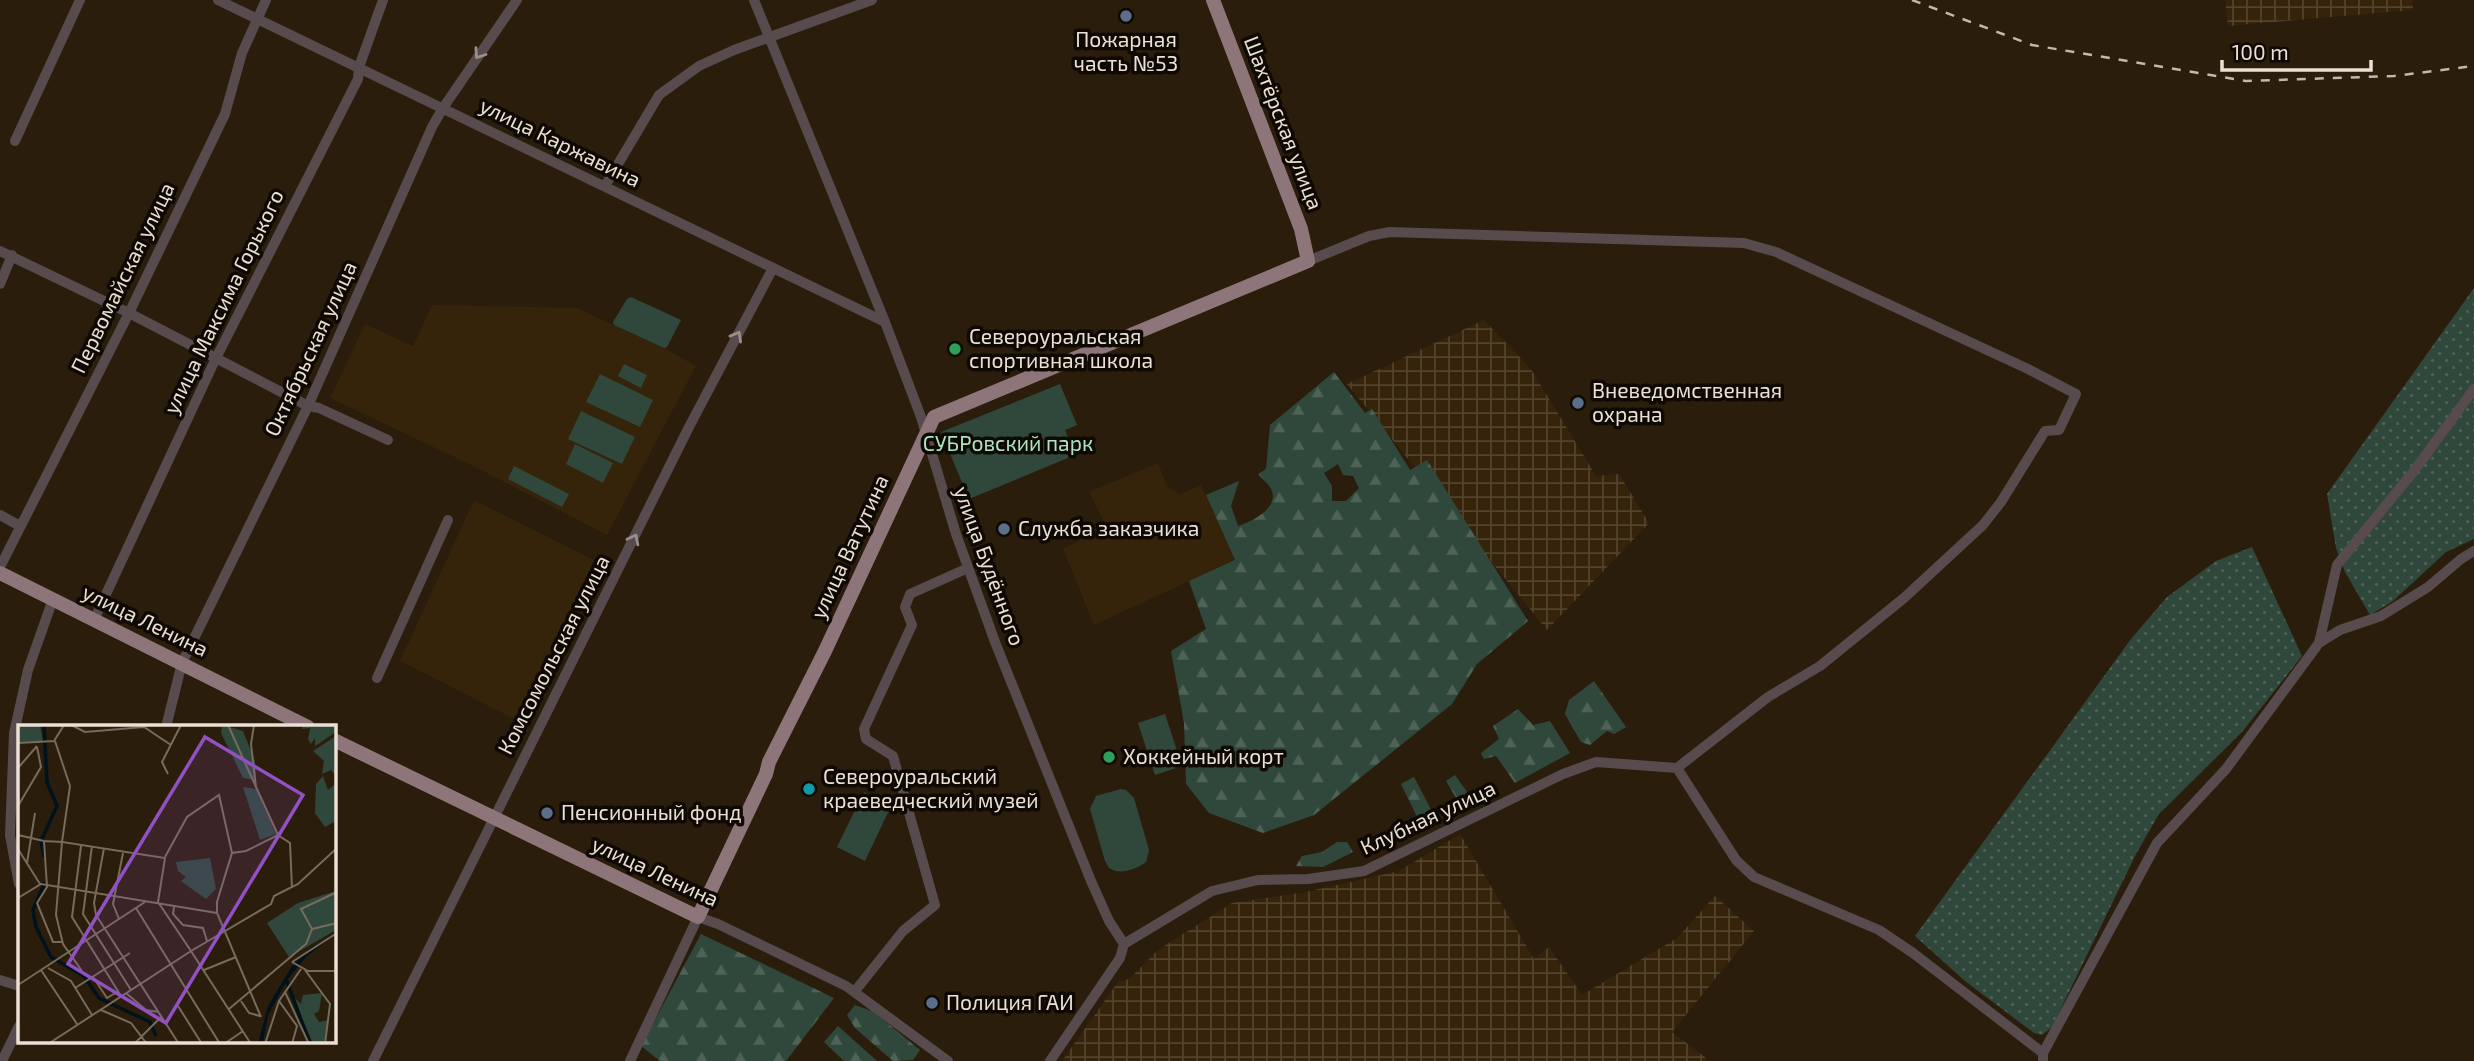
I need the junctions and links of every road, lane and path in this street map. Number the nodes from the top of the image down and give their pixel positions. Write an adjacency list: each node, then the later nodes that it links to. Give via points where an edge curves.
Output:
1 (80, 0): 13 (street)
2 (218, 0): 9 (street, улица Каржавина)
3 (266, 0): 9 (street, Первомайская улица)
4 (383, 0): 11 (street, улица Максима Горького)
5 (517, 0): 12 (street, Октябрьская улица, one-way to 12)
6 (754, 0): 10 (street, улица Будённого)
7 (872, 0): 10 (street)
8 (1213, 0): 16 (main road, Шахтёрская улица, via 1301,229)
9 (256, 18): 11 (street, улица Каржавина); 19 (street, Первомайская улица, via 225,114)
10 (769, 37): 14 (street, via 699,66 659,95); 20 (street, улица Будённого)
11 (359, 68): 12 (street, улица Каржавина); 21 (street, улица Максима Горького, via 358,79)
12 (443, 108): 14 (street, улица Каржавина); 23 (street, Октябрьская улица)
13 (15, 141)
14 (605, 186): 17 (street, улица Каржавина)
15 (5, 253): 18 (street); 19 (street)
16 (1308, 261): 24 (main road, улица Ватутина, via 934,417); 41 (street, via 1390,232 1744,243 1776,252 2076,394 2059,430 2045,431 1983,526 1820,666 1768,697)
17 (773, 268): 20 (street, улица Каржавина); 42 (street, Комсомольская улица, one-way to 17)
18 (0, 284)
19 (128, 313): 21 (street); 28 (street, Первомайская улица)
20 (885, 322): 24 (street, улица Будённого)
21 (215, 360): 23 (street); 34 (street, улица Максима Горького)
22 (2474, 389): 35 (street, via 2337,565)
23 (308, 406): 25 (street); 36 (street, Октябрьская улица)
24 (924, 435): 31 (street, улица Будённого); 44 (main road, улица Ватутина)
25 (388, 440)
26 (0, 515): 28 (street)
27 (448, 520): 37 (street)
28 (20, 526): 30 (street, Первомайская улица)
29 (2474, 551): 35 (street, via 2381,616 2340,630)
30 (0, 567)
31 (968, 568): 45 (street, улица Будённого, via 1091,881); 48 (street, via 910,594 905,607 912,625 864,729 866,738 893,756 935,905 903,931)
32 (0, 573): 33 (main road, улица Ленина)
33 (53, 599): 34 (main road, улица Ленина); 43 (street, via 28,670 14,733 10,835)
34 (94, 620): 36 (main road, улица Ленина)
35 (2319, 643): 50 (street, via 2226,769 2157,843)
36 (182, 663): 38 (street, Октябрьская улица); 39 (main road, улица Ленина)
37 (377, 678)
38 (166, 725)
39 (305, 725)
40 (336, 741): 42 (main road, улица Ленина)
41 (1677, 768): 45 (street, Клубная улица, via 1596,762 1364,871 1258,880 1212,891); 50 (street, via 1735,860 1754,877 1879,930)
42 (493, 818): 44 (main road, улица Ленина); 52 (street, Комсомольская улица)
43 (18, 879)
44 (698, 917): 48 (street, улица Ленина); 53 (street, улица Ватутина)
45 (1124, 944): 55 (street, via 1120,958)
46 (0, 981): 47 (street)
47 (18, 986)
48 (855, 991): 54 (street, улица Ленина)
49 (18, 1028): 51 (street)
50 (2043, 1057)
51 (2, 1061)
52 (373, 1061)
53 (630, 1061)
54 (948, 1061)
55 (1051, 1061)

